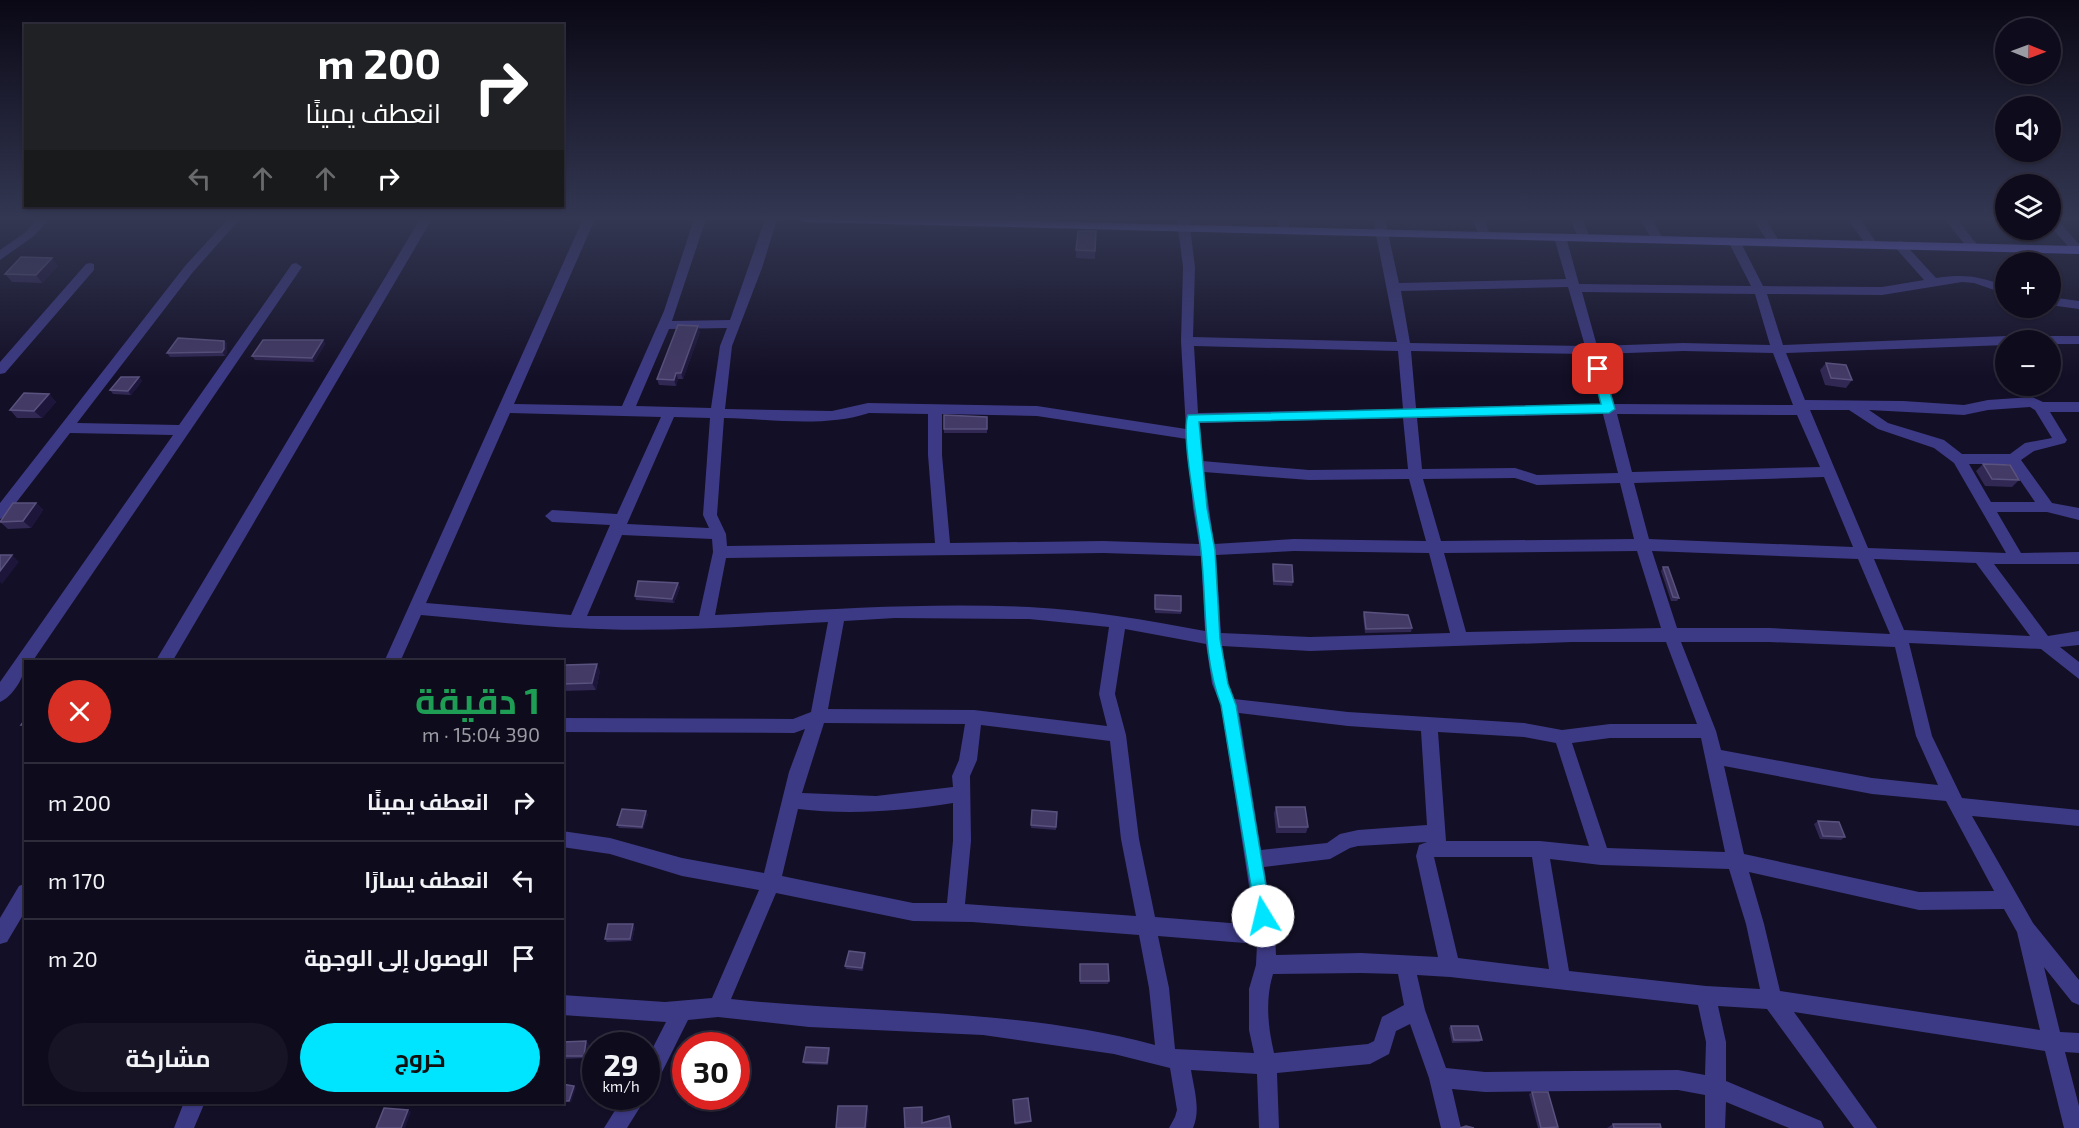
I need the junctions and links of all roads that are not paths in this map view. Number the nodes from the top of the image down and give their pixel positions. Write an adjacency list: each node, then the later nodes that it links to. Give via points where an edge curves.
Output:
1 (86, 272): 29 (street)
2 (187, 272): 42 (street)
3 (293, 272): 43 (street)
4 (395, 272): 79 (street)
5 (565, 272): 33 (street)
6 (682, 272): 21 (street)
7 (755, 272): 20 (street)
8 (1189, 272): 22 (street)
9 (1391, 272): 16 (street)
10 (1569, 272): 14 (street)
11 (1750, 272): 17 (street)
12 (1923, 272): 13 (street)
13 (1932, 282): 15 (street, via 1975,279); 17 (street, via 1882,291)
14 (1573, 285): 16 (street); 17 (street); 28 (street)
15 (1995, 286)
16 (1395, 287): 26 (street)
17 (1760, 291): 27 (street)
18 (2061, 303): 19 (street)
19 (2079, 305)
20 (734, 324): 21 (street); 40 (street, via 726,346)
21 (664, 325): 37 (street)
22 (1187, 340): 26 (street); 41 (street)
23 (1995, 340): 27 (street)
24 (2061, 340): 25 (street)
25 (2079, 340)
26 (1405, 347): 28 (street); 39 (street)
27 (1778, 349): 28 (street); 35 (street)
28 (1592, 350): 36 (street)
29 (0, 370)
30 (1852, 406): 31 (street, via 1964,410 2032,402); 35 (street); 45 (street, via 1883,426 1939,444)
31 (2040, 407): 32 (street); 46 (street, via 2060,440 2033,444)
32 (2079, 407)
33 (504, 408): 37 (street); 67 (street)
34 (935, 408): 40 (street, via 868,408 832,416); 44 (street, via 1036,411); 60 (street)
35 (1801, 408): 36 (street); 48 (street)
36 (1609, 409): 39 (street); 50 (street)
37 (627, 411): 38 (street)
38 (669, 413): 40 (street); 56 (street)
39 (1409, 414): 41 (street); 49 (street)
40 (719, 415): 57 (street, via 710,515)
41 (1192, 418): 44 (street)
42 (65, 428): 43 (street); 53 (street)
43 (183, 430): 78 (street)
44 (1193, 435): 47 (street)
45 (1959, 459): 46 (street); 51 (street)
46 (2013, 459): 52 (street)
47 (1197, 466): 49 (street, via 1309,475); 61 (street)
48 (1830, 472): 50 (street); 63 (street)
49 (1415, 474): 50 (street, via 1515,473 1537,480); 59 (street)
50 (1627, 476): 58 (street)
51 (1989, 507): 52 (street); 66 (street, via 1990,516)
52 (2047, 507): 54 (street)
53 (0, 513)
54 (2079, 514)
55 (552, 516): 56 (street)
56 (618, 524): 57 (street); 70 (street)
57 (719, 534): 62 (street)
58 (1643, 545): 59 (street); 63 (street); 72 (street)
59 (1434, 547): 61 (street, via 1294,545); 76 (street)
60 (944, 550): 61 (street); 62 (street)
61 (1208, 550): 75 (street)
62 (720, 552): 71 (street)
63 (1866, 553): 64 (street); 73 (street)
64 (1980, 557): 66 (street); 77 (street)
65 (2079, 558): 66 (street)
66 (2017, 559)
67 (416, 608): 70 (street); 80 (street)
68 (837, 616): 69 (street, via 895,612 1029,613); 71 (street); 85 (street)
69 (1118, 621): 75 (street); 90 (street, via 1107,694)
70 (576, 622): 71 (street)
71 (706, 622)
72 (1671, 634): 73 (street); 76 (street); 89 (street)
73 (1900, 638): 77 (street); 95 (street, via 1924,736)
74 (2079, 638): 77 (street)
75 (1213, 639): 76 (street, via 1310,644); 84 (street)
76 (1460, 639)
77 (2044, 643): 81 (street)
78 (29, 660)
79 (164, 660)
80 (393, 660)
81 (2079, 672)
82 (20, 674): 83 (street)
83 (0, 695)
84 (1229, 705): 88 (street); 101 (street)
85 (818, 716): 86 (street); 87 (street, via 794,726); 94 (street)
86 (974, 717): 90 (street); 93 (street, via 968,760 961,776)
87 (564, 725)
88 (1429, 725): 91 (street, via 1524,730); 98 (street)
89 (1708, 731): 91 (street, via 1610,731); 92 (street)
90 (1118, 735): 107 (street, via 1130,839)
91 (1562, 737): 100 (street)
92 (1715, 757): 95 (street); 102 (street)
93 (962, 794): 94 (street, via 875,805); 106 (street)
94 (791, 800): 103 (street)
95 (1954, 800): 96 (street); 105 (street)
96 (2079, 818)
97 (564, 840): 103 (street, via 610,846 682,867)
98 (1437, 841): 99 (street); 101 (street, via 1358,838 1346,840 1330,851); 113 (street, via 1425,851 1425,856)
99 (1540, 849): 100 (street); 114 (street)
100 (1600, 855): 102 (street)
101 (1253, 860): 110 (street)
102 (1736, 861): 105 (street, via 1919,901); 117 (street)
103 (771, 883): 106 (street, via 914,912); 119 (street)
104 (24, 895): 109 (street)
105 (2009, 900): 108 (street)
106 (955, 912): 107 (street)
107 (1147, 927): 110 (street); 125 (street)
108 (2026, 930): 115 (street); 122 (street)
109 (0, 934)
110 (1266, 935): 112 (street)
111 (1405, 964): 112 (street); 113 (street); 120 (street)
112 (1266, 965): 126 (street, via 1259,989 1259,1030)
113 (1450, 967): 114 (street)
114 (1561, 980): 116 (street)
115 (2079, 995)
116 (1706, 996): 117 (street); 128 (street, via 1716,1042)
117 (1772, 999): 122 (street); 138 (street)
118 (564, 1005): 121 (street)
119 (718, 1007): 121 (street); 125 (street, via 809,1017 983,1025 1114,1044)
120 (1415, 1010): 126 (street, via 1391,1020 1379,1051); 127 (street)
121 (682, 1011): 124 (street)
122 (2051, 1042): 123 (street); 139 (street)
123 (2079, 1043)
124 (660, 1055)
125 (1172, 1058): 126 (street); 133 (street, via 1187,1110 1185,1124)
126 (1267, 1065): 134 (street)
127 (1439, 1078): 128 (street, via 1485,1082 1678,1080); 135 (street)
128 (1715, 1087): 136 (street); 137 (street)
129 (194, 1104): 131 (street)
130 (627, 1110): 132 (street)
131 (184, 1128)
132 (614, 1128)
133 (1179, 1128)
134 (1269, 1128)
135 (1451, 1128)
136 (1715, 1128)
137 (1814, 1128)
138 (1867, 1128)
139 (2074, 1128)

